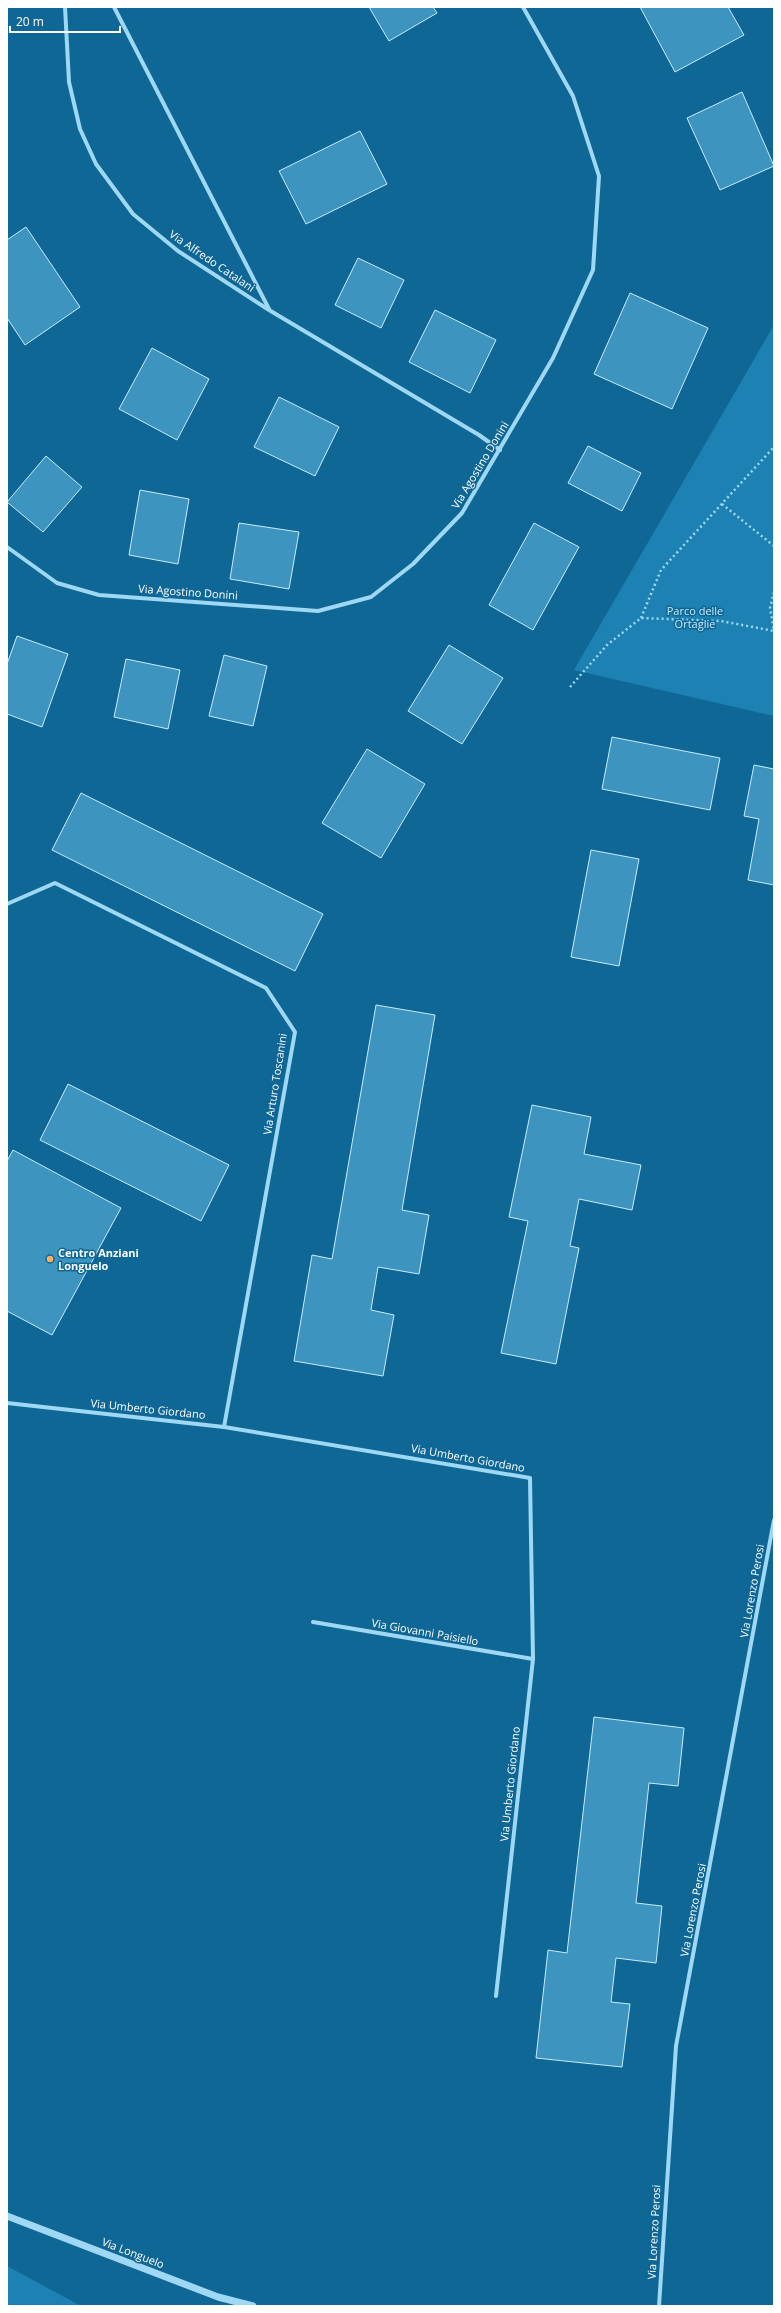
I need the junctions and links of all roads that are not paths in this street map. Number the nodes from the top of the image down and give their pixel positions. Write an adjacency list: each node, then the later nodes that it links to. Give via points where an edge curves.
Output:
1 (65, 7): 4 (street, Via Alfredo Catalani, via 69,82 80,129 96,164 133,214 178,251)
2 (114, 7): 4 (street, Via Alfredo Catalani)
3 (523, 7): 5 (street, Via Agostino Donini, via 572,96 599,176 593,270 553,358)
4 (269, 310): 5 (street, Via Alfredo Catalani)
5 (500, 450): 6 (street, Via Agostino Donini, via 462,513 412,564 371,597 318,611 99,595 56,583)
6 (7, 547)
7 (7, 904): 9 (street, Via Arturo Toscanini, via 55,883 266,988 295,1032)
8 (7, 1402): 9 (street, Via Umberto Giordano)
9 (224, 1426): 12 (street, Via Umberto Giordano, via 530,1478)
10 (774, 1520): 16 (street, Via Lorenzo Perosi, via 676,2046)
11 (314, 1622): 12 (street, Via Giovanni Paisiello)
12 (533, 1660): 13 (street, Via Umberto Giordano)
13 (496, 1996)
14 (7, 2216): 15 (street, Via Longuelo, via 218,2297)
15 (253, 2306)
16 (659, 2306)

